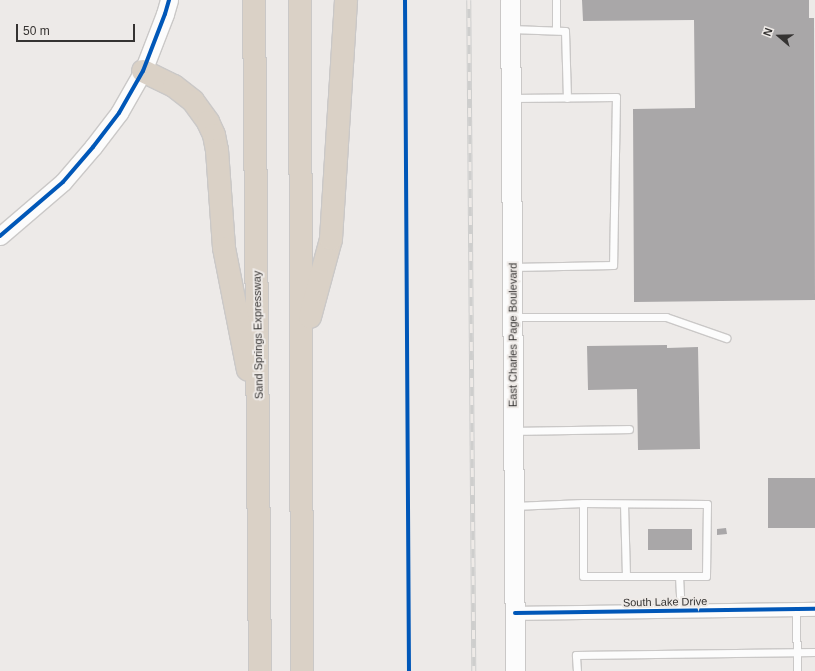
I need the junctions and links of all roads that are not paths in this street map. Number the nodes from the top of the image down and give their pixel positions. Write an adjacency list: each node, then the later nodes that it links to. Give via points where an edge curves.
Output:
1 (169, 0): 9 (street)
2 (254, 0): 17 (highway, Sand Springs Expressway)
3 (300, 0): 16 (highway)
4 (346, 0): 16 (highway, via 331,239)
5 (510, 0): 7 (main road, East Charles Page Boulevard)
6 (556, 0): 8 (lane)
7 (511, 29): 8 (lane); 10 (main road, East Charles Page Boulevard)
8 (556, 30): 11 (lane, via 565,30)
9 (143, 71): 12 (street, via 119,113 93,148 63,182); 17 (highway, via 174,86 193,101 214,135 224,248)
10 (511, 98): 11 (lane); 13 (main road, East Charles Page Boulevard)
11 (567, 98): 13 (lane, via 616,97 613,265)
12 (0, 236)
13 (512, 267): 14 (main road, East Charles Page Boulevard)
14 (513, 317): 15 (lane, via 666,317); 19 (main road, East Charles Page Boulevard)
15 (726, 338)
16 (302, 344): 32 (highway)
17 (259, 422): 31 (highway, Sand Springs Expressway)
18 (629, 429): 19 (lane)
19 (513, 431): 22 (main road, East Charles Page Boulevard)
20 (584, 503): 21 (lane); 22 (lane); 23 (lane, via 583,576)
21 (624, 504): 23 (lane); 24 (lane, via 707,504 706,576)
22 (514, 506): 28 (main road, East Charles Page Boulevard)
23 (626, 576): 24 (lane)
24 (679, 576): 27 (lane)
25 (796, 609): 26 (street, South Lake Drive); 27 (street, South Lake Drive); 30 (lane)
26 (815, 609)
27 (681, 611): 28 (street, South Lake Drive)
28 (515, 613): 33 (main road, East Charles Page Boulevard)
29 (815, 652): 30 (lane)
30 (797, 653): 34 (lane, via 576,655); 35 (lane)
31 (260, 671)
32 (302, 671)
33 (515, 671)
34 (577, 671)
35 (797, 671)

